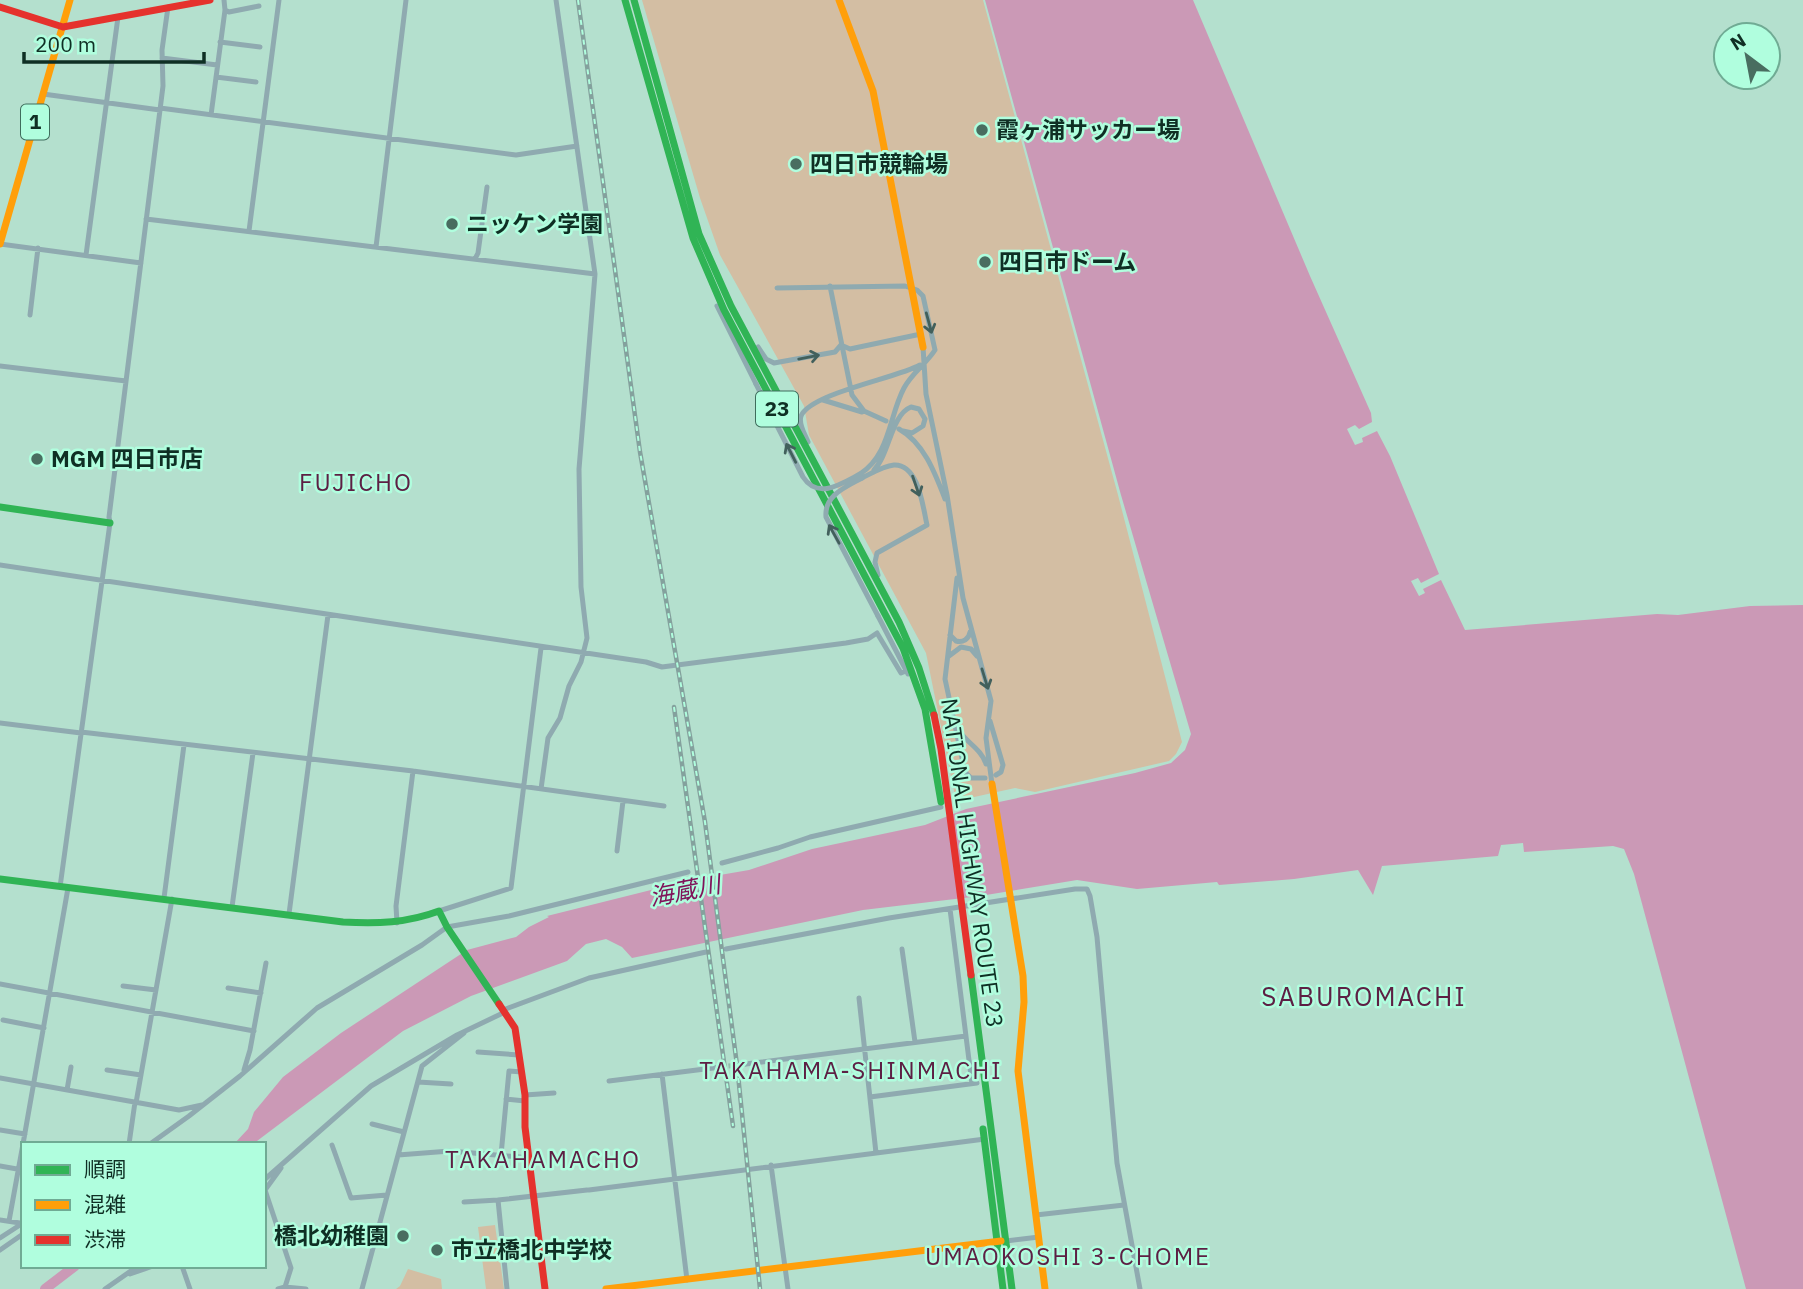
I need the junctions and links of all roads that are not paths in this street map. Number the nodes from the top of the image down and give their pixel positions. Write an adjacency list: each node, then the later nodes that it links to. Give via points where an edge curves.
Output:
1 (70, 0): 15 (main road, 1)
2 (210, 0): 12 (main road)
3 (224, 0): 13 (street)
4 (279, 0): 26 (street)
5 (407, 0): 27 (street)
6 (556, 0): 28 (street)
7 (625, 0): 38 (main road, NATIONAL HIGHWAY ROUTE 23 / 23)
8 (634, 0): 43 (main road, NATIONAL HIGHWAY ROUTE 23 / 23, via 699,234)
9 (839, 0): 41 (main road, via 873,91)
10 (259, 6): 13 (street)
11 (0, 7): 15 (main road)
12 (168, 7): 14 (main road); 18 (street)
13 (225, 10): 16 (street)
14 (118, 17): 15 (main road); 23 (street)
15 (63, 27): 22 (main road, 1)
16 (220, 42): 17 (street); 19 (street)
17 (260, 47)
18 (163, 58): 19 (street); 24 (street)
19 (217, 65): 20 (street)
20 (216, 77): 21 (street); 25 (street)
21 (256, 82)
22 (43, 94): 23 (street); 32 (main road, 1)
23 (107, 102): 24 (street); 35 (street)
24 (160, 109): 25 (street); 30 (street)
25 (211, 115): 26 (street)
26 (263, 122): 27 (street); 31 (street)
27 (388, 138): 28 (street, via 516,155); 33 (street)
28 (577, 146): 39 (street)
29 (488, 187): 36 (street)
30 (146, 219): 31 (street); 37 (street)
31 (249, 231): 33 (street)
32 (0, 244): 34 (street)
33 (376, 247): 36 (street)
34 (37, 248): 35 (street); 44 (street)
35 (86, 255): 37 (street)
36 (475, 259): 39 (street)
37 (141, 262): 50 (street)
38 (701, 262): 55 (street, one-way to 38, bridge, via 817,489 803,477 720,314); 77 (main road, NATIONAL HIGHWAY ROUTE 23 / 23, via 903,648 920,688)
39 (595, 274): 68 (street, via 579,469 581,586 587,638)
40 (830, 286): 41 (street); 42 (street); 46 (street)
41 (911, 287): 45 (main road); 48 (street, one-way to 48, via 923,296 936,346)
42 (778, 288)
43 (731, 306): 46 (street, one-way to 46, via 772,363 835,352); 56 (main road, NATIONAL HIGHWAY ROUTE 23 / 23)
44 (30, 315)
45 (921, 334): 46 (street, via 850,349); 47 (main road)
46 (841, 345): 51 (street)
47 (923, 347): 48 (street)
48 (925, 361): 51 (street); 55 (street, via 904,388 877,458); 59 (street, via 926,394)
49 (0, 366): 50 (street)
50 (126, 381): 58 (street)
51 (850, 389): 52 (street); 53 (street, via 857,405)
52 (823, 400): 53 (street); 56 (street, via 806,410 800,421)
53 (869, 414): 54 (street)
54 (886, 421)
55 (861, 476): 59 (street, via 877,468 900,414 911,407 919,409 925,419 923,426 912,433 901,430 924,453); 67 (street, one-way to 67, via 890,466 905,467 923,507 927,525 875,557 878,574); 71 (street, one-way to 55, bridge, via 826,517 828,501)
56 (836, 504): 67 (main road, NATIONAL HIGHWAY ROUTE 23 / 23)
57 (0, 508): 58 (main road)
58 (110, 523): 62 (street)
59 (953, 533): 61 (street)
60 (0, 565): 62 (street)
61 (958, 565): 64 (street); 65 (street)
62 (102, 581): 63 (street); 75 (street)
63 (328, 615): 66 (street); 79 (street)
64 (971, 629): 65 (street, via 962,642); 69 (street)
65 (950, 635): 70 (street)
66 (541, 648): 68 (street); 83 (street)
67 (912, 649): 87 (main road, NATIONAL HIGHWAY ROUTE 23 / 23, via 935,717)
68 (583, 653): 71 (street, via 669,667 877,633 901,673); 84 (street, via 548,738)
69 (978, 658): 70 (street, via 971,649 961,647); 72 (street, one-way to 72, via 991,701)
70 (947, 659): 74 (street, via 946,684)
71 (906, 671): 77 (street, via 919,698)
72 (989, 718): 81 (street, via 1003,765); 82 (street)
73 (0, 723): 75 (street)
74 (956, 726): 82 (street, via 982,754); 82 (street, via 965,772)
75 (81, 732): 76 (street); 92 (street)
76 (184, 745): 78 (street); 93 (street)
77 (933, 750): 87 (main road, NATIONAL HIGHWAY ROUTE 23 / 23)
78 (253, 753): 79 (street); 96 (street)
79 (308, 758): 80 (street); 98 (street)
80 (413, 771): 83 (street); 99 (street)
81 (996, 775)
82 (988, 781): 94 (main road)
83 (524, 786): 84 (street); 97 (street, via 511,888)
84 (541, 789): 85 (street)
85 (623, 801): 86 (street); 88 (street)
86 (664, 806)
87 (944, 810): 89 (street, via 810,836); 95 (main road, NATIONAL HIGHWAY ROUTE 23 / 23)
88 (617, 851)
89 (722, 863)
90 (688, 872): 100 (street)
91 (0, 879): 92 (main road)
92 (64, 888): 93 (main road); 109 (street)
93 (168, 899): 96 (main road); 108 (street)
94 (1010, 899): 95 (street); 170 (street, via 1074,889 1090,893); 171 (main road, via 1023,976 1018,1071)
95 (956, 906): 101 (street); 118 (street); 136 (main road, NATIONAL HIGHWAY ROUTE 23 / 23); 179 (main road, NATIONAL HIGHWAY ROUTE 23 / 23)
96 (232, 907): 98 (main road)
97 (439, 911): 99 (main road); 100 (main road)
98 (289, 914): 99 (main road)
99 (397, 923)
100 (447, 928): 112 (main road); 128 (street, via 317,1008)
101 (726, 949)
102 (902, 949): 119 (street)
103 (706, 952): 112 (street, via 589,978)
104 (266, 963): 110 (street)
105 (0, 984): 109 (street)
106 (123, 986): 108 (street)
107 (228, 988): 110 (street)
108 (156, 990): 113 (street)
109 (50, 993): 113 (street); 115 (street)
110 (261, 993): 117 (street)
111 (859, 998): 120 (street)
112 (503, 1010): 116 (street); 122 (main road, via 515,1028)
113 (152, 1012): 117 (street); 130 (street)
114 (3, 1020): 115 (street)
115 (44, 1027): 134 (street)
116 (469, 1029): 133 (street, via 424,1063); 158 (street, via 362,1093)
117 (254, 1031): 128 (street)
118 (966, 1036): 119 (street); 136 (street)
119 (915, 1042): 120 (street)
120 (864, 1048): 123 (street); 139 (street)
121 (478, 1052): 122 (street)
122 (520, 1055): 127 (main road)
123 (746, 1064)
124 (71, 1067): 137 (street)
125 (721, 1067): 129 (street)
126 (107, 1070): 130 (street)
127 (522, 1072): 140 (main road); 141 (street, via 509,1071)
128 (243, 1073): 143 (street)
129 (662, 1074): 132 (street); 162 (street)
130 (141, 1075): 142 (street)
131 (0, 1078): 134 (street)
132 (609, 1081)
133 (418, 1082): 135 (street); 146 (street)
134 (33, 1084): 137 (street); 147 (street)
135 (451, 1084)
136 (975, 1084): 139 (street); 148 (main road, NATIONAL HIGHWAY ROUTE 23 / 23)
137 (67, 1090): 142 (street)
138 (554, 1093): 140 (street)
139 (870, 1097): 154 (street)
140 (525, 1098): 141 (street); 157 (main road)
141 (506, 1099): 156 (street)
142 (136, 1102): 143 (street, via 179,1110); 150 (street)
143 (205, 1104): 151 (street)
144 (372, 1124): 146 (street)
145 (0, 1130): 147 (street)
146 (404, 1132): 155 (street)
147 (24, 1134): 149 (street)
148 (985, 1139): 154 (street); 180 (main road, NATIONAL HIGHWAY ROUTE 23 / 23)
149 (23, 1142)
150 (129, 1142)
151 (153, 1142)
152 (332, 1144): 166 (street, via 351,1198)
153 (21, 1152): 161 (street)
154 (876, 1153): 159 (street)
155 (398, 1154): 156 (street, via 450,1151); 166 (street)
156 (501, 1155): 157 (street)
157 (530, 1158): 167 (main road)
158 (285, 1163): 163 (street); 164 (street)
159 (771, 1165): 162 (street); 185 (street)
160 (0, 1166): 161 (street)
161 (17, 1169): 173 (street)
162 (675, 1177): 167 (street); 187 (street)
163 (266, 1178)
164 (266, 1189)
165 (266, 1193): 188 (street, via 291,1268)
166 (387, 1195): 192 (street)
167 (534, 1195): 168 (street); 194 (main road)
168 (498, 1200): 169 (street); 193 (street)
169 (464, 1202)
170 (1124, 1205): 171 (street); 200 (street)
171 (1036, 1215): 177 (main road)
172 (0, 1220): 173 (street)
173 (9, 1221): 174 (street)
174 (21, 1223)
175 (21, 1224): 178 (street)
176 (21, 1235): 181 (street)
177 (1039, 1237): 179 (street); 199 (main road)
178 (0, 1238)
179 (1006, 1241): 180 (main road); 198 (main road, NATIONAL HIGHWAY ROUTE 23 / 23)
180 (996, 1242): 185 (main road); 197 (main road, NATIONAL HIGHWAY ROUTE 23 / 23)
181 (0, 1250)
182 (135, 1268): 186 (street)
183 (146, 1268): 186 (street)
184 (183, 1268): 190 (street)
185 (785, 1269): 187 (main road); 196 (street)
186 (123, 1275): 189 (street)
187 (687, 1280): 195 (main road)
188 (282, 1288): 191 (street)
189 (105, 1289)
190 (191, 1289)
191 (306, 1289)
192 (362, 1289)
193 (508, 1289)
194 (545, 1289)
195 (606, 1289)
196 (788, 1289)
197 (1003, 1289)
198 (1012, 1289)
199 (1045, 1289)
200 (1140, 1289)

